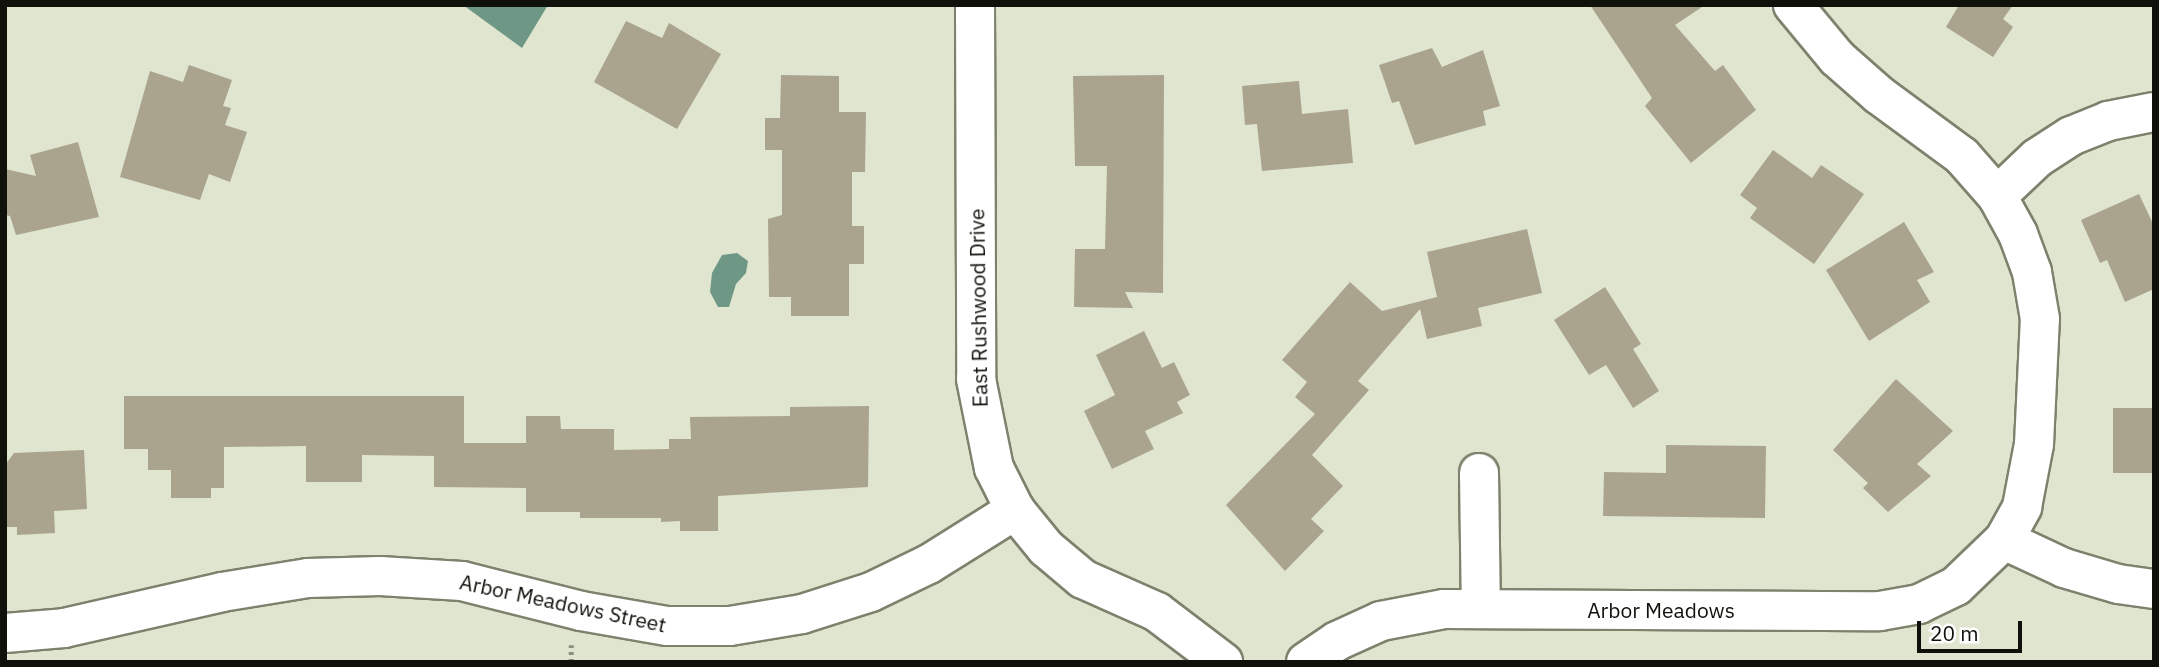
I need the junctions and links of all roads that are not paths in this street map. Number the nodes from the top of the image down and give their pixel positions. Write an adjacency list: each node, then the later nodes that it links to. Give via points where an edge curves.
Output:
1 (975, 5): 6 (street, East Rushwood Drive, via 976,379 994,468)
2 (1793, 5): 4 (street, via 1837,58 1962,156)
3 (2154, 112): 4 (street, via 2108,121 2071,136 2037,158)
4 (1997, 196): 7 (street, via 2032,272 2040,319 2031,476)
5 (1479, 473): 9 (street)
6 (1015, 510): 10 (street, Arbor Meadows Street, via 929,564 871,592 802,614 730,626 667,626 581,611 462,581 380,576 308,578 222,592 64,628); 11 (street, East Rushwood Drive, via 1046,548 1083,579 1157,612)
7 (2004, 540): 8 (street, via 2064,568); 9 (street, Arbor Meadows, via 1956,586 1919,604 1880,611)
8 (2154, 589)
9 (1481, 609): 12 (street, Arbor Meadows, via 1444,609 1381,621 1337,641)
10 (5, 633)
11 (1223, 662)
12 (1306, 662)

